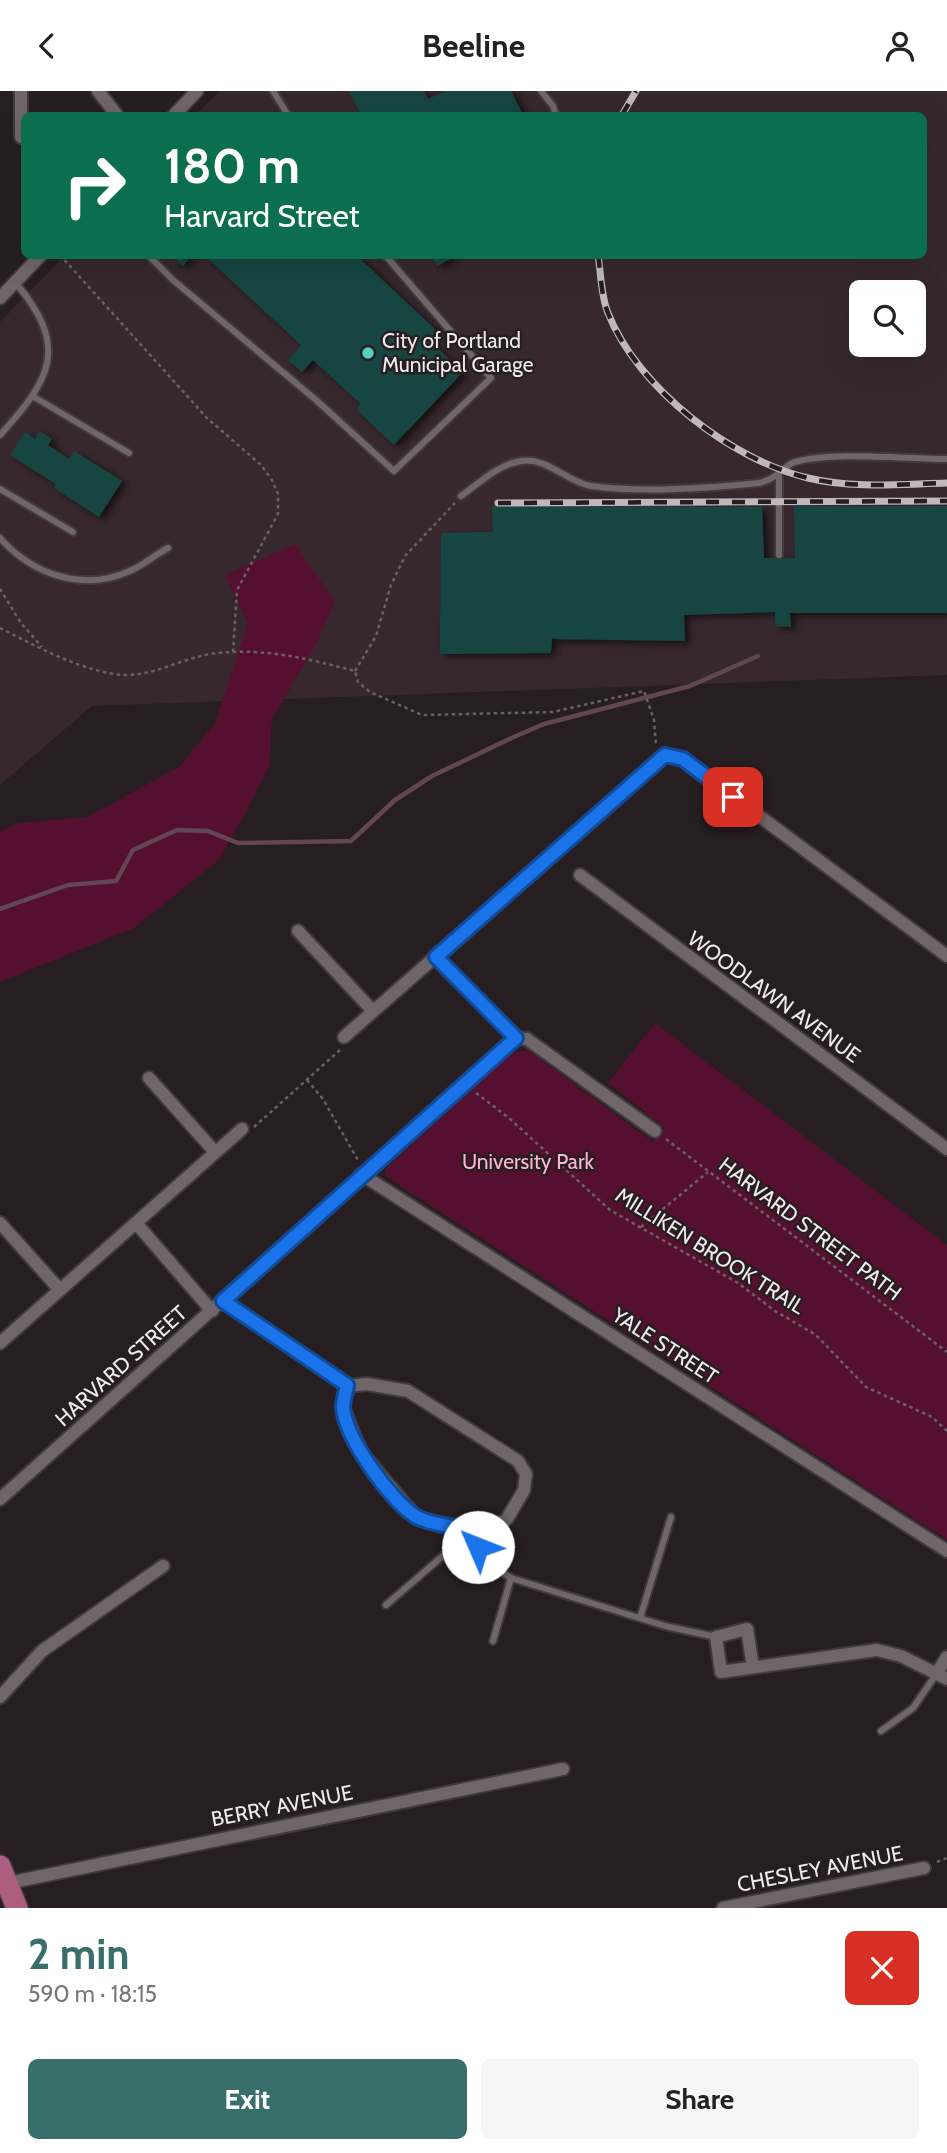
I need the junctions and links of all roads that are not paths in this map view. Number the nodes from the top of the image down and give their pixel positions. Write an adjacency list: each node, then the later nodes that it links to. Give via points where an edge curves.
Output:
1 (21, 91): 10 (street)
2 (98, 91): 6 (street)
3 (197, 91): 7 (street)
4 (273, 91): 8 (lane)
5 (541, 91): 9 (lane)
6 (115, 112)
7 (177, 112)
8 (286, 112)
9 (555, 112)
10 (21, 137)
11 (37, 259): 14 (street)
12 (152, 259): 13 (lane, via 394,471 491,378)
13 (388, 259)
14 (15, 282): 15 (street); 16 (lane, via 36,307 47,337 46,371)
15 (0, 298)
16 (33, 397): 17 (lane); 18 (lane)
17 (0, 436)
18 (129, 453)
19 (947, 459): 20 (lane, via 849,457 792,462)
20 (779, 475): 22 (lane, via 765,482 731,486 615,488 577,482 543,463 520,461); 26 (lane)
21 (0, 489): 23 (lane)
22 (461, 496)
23 (73, 532)
24 (0, 538): 25 (lane, via 33,566 80,581 132,571)
25 (168, 548)
26 (779, 555)
27 (580, 875): 37 (street, WOODLAWN AVENUE)
28 (298, 931): 31 (street)
29 (947, 956): 30 (street, via 683,759 665,755)
30 (436, 957): 31 (street); 33 (street)
31 (373, 1011): 32 (street)
32 (344, 1037)
33 (516, 1038): 36 (street, via 527,1039); 39 (street, HARVARD STREET)
34 (149, 1078): 38 (street)
35 (242, 1129): 38 (street)
36 (655, 1131)
37 (947, 1149)
38 (215, 1152): 41 (street)
39 (364, 1172): 43 (street, HARVARD STREET); 50 (street, YALE STREET)
40 (0, 1223): 42 (street)
41 (136, 1223): 42 (street); 44 (street)
42 (60, 1290): 45 (street)
43 (223, 1301): 44 (street, HARVARD STREET); 46 (street)
44 (212, 1311): 47 (street, HARVARD STREET)
45 (0, 1343)
46 (347, 1385): 49 (street, via 343,1407 348,1425 378,1476 416,1517); 49 (street, via 408,1391 518,1461 526,1474 517,1507 491,1529)
47 (0, 1499)
48 (671, 1517): 54 (lane)
49 (474, 1529): 52 (lane, via 485,1561); 53 (lane)
50 (947, 1551)
51 (163, 1566): 60 (street, via 42,1651)
52 (511, 1579): 54 (lane); 56 (lane)
53 (386, 1605)
54 (640, 1618): 55 (lane)
55 (716, 1637): 58 (street, via 721,1672); 58 (street, via 747,1629)
56 (494, 1641)
57 (947, 1657): 59 (street)
58 (753, 1667): 59 (street, via 877,1650)
59 (942, 1676): 61 (lane, via 914,1708)
60 (0, 1697)
61 (881, 1731)
62 (563, 1769): 64 (street, BERRY AVENUE)
63 (924, 1868): 66 (street, CHESLEY AVENUE)
64 (4, 1874): 65 (main road)
65 (17, 1908)
66 (723, 1908)

